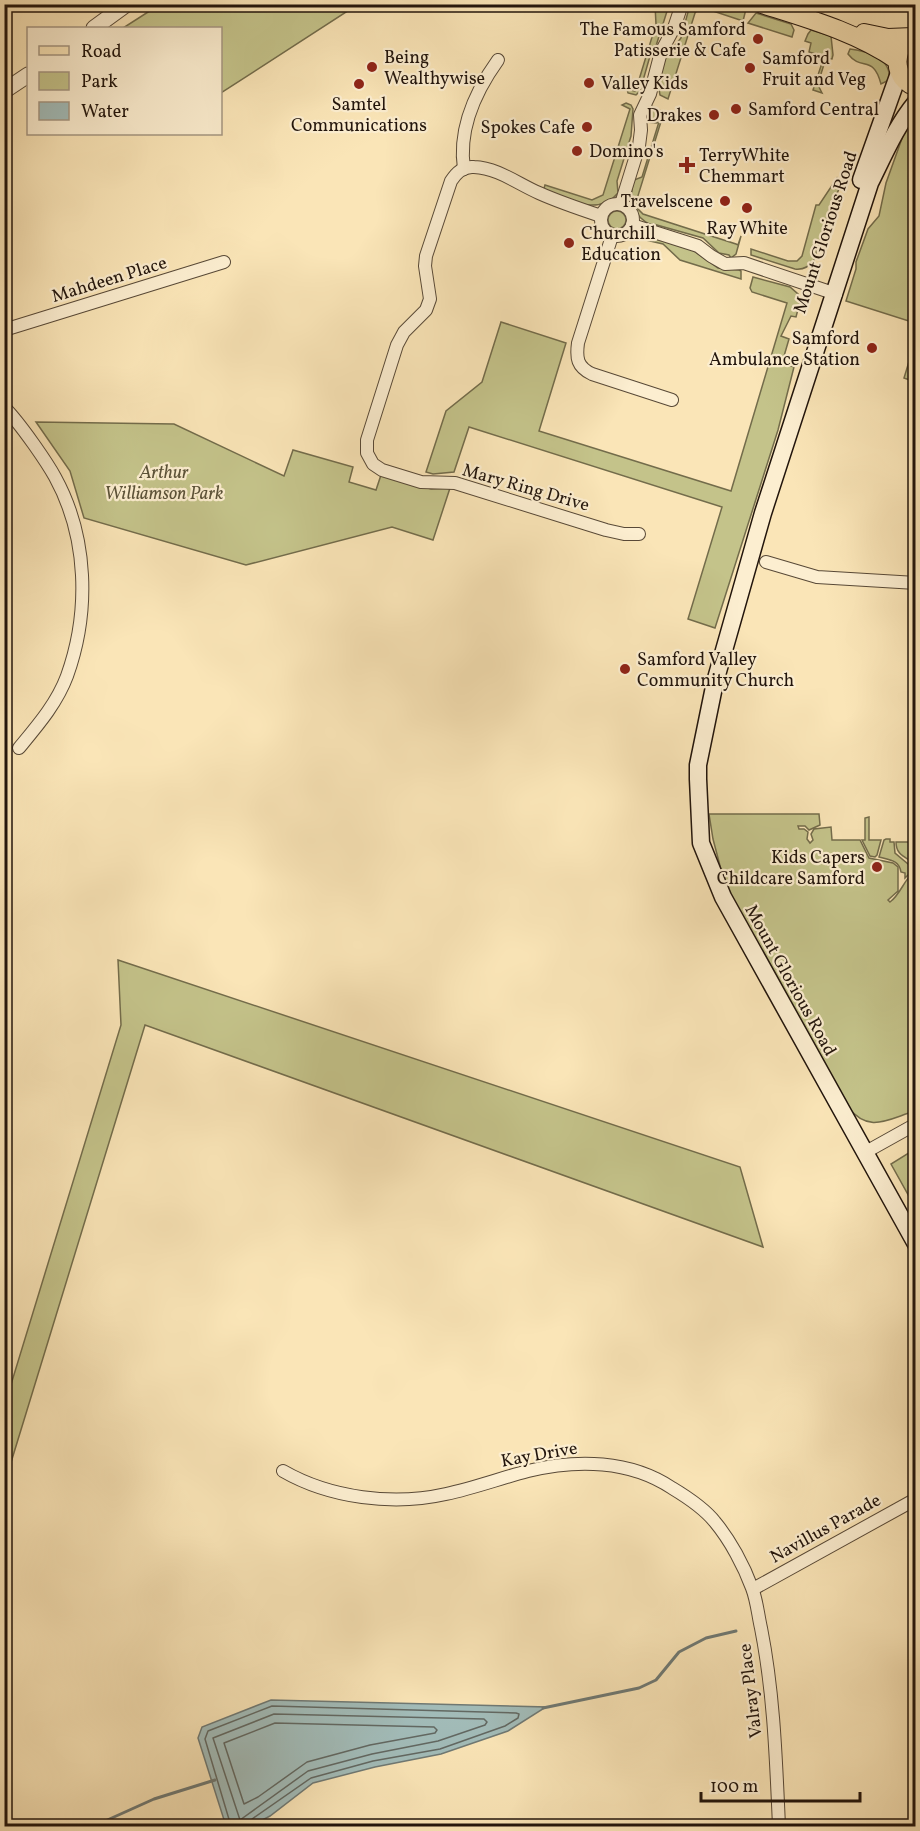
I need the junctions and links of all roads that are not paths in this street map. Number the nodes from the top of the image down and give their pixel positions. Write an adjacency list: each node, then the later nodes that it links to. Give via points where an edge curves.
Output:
1 (682, 4): 16 (street, via 639,115 639,146)
2 (762, 4): 5 (main road)
3 (119, 7): 4 (street)
4 (95, 27)
5 (838, 29): 6 (main road, via 888,38); 8 (main road, via 881,49)
6 (914, 37): 8 (main road, via 902,46)
7 (498, 60): 15 (street, via 479,87 470,111 463,135)
8 (898, 66): 10 (main road, via 904,80); 14 (main road, Mount Glorious Road)
9 (27, 76): 11 (street)
10 (915, 87)
11 (4, 91)
12 (915, 102): 13 (main road, Mount Glorious Road)
13 (904, 118): 14 (main road); 21 (main road, Mount Glorious Road, via 870,183)
14 (882, 121): 21 (main road, Mount Glorious Road, via 853,204)
15 (464, 169): 17 (street, via 473,167 514,179 537,193); 25 (street, Mary Ring Drive, via 451,181 426,256 430,299 426,310 397,345 367,440 367,453 382,470 421,482 455,483 606,530)
16 (621, 204): 17 (street, via 606,207); 18 (street, via 630,210)
17 (601, 216): 19 (street, via 601,226)
18 (632, 225): 19 (street, via 622,236); 21 (street, via 698,246 725,264 744,263)
19 (612, 236): 23 (street, via 578,343 578,363 592,374)
20 (224, 262): 22 (street, Mahdeen Place)
21 (830, 292): 30 (main road, Mount Glorious Road, via 807,356 797,405 715,682 698,765 701,843 723,897)
22 (4, 330)
23 (672, 400)
24 (4, 406): 28 (street, via 59,485 80,547 83,594 67,676 48,712)
25 (639, 534)
26 (766, 562): 27 (street, via 817,577)
27 (915, 584)
28 (20, 748)
29 (915, 1124): 30 (street)
30 (864, 1153): 31 (main road, Mount Glorious Road)
31 (915, 1244)
32 (284, 1471): 34 (street, Kay Drive, via 348,1496 401,1500 444,1495 531,1470 576,1464 630,1468 661,1480 713,1520 729,1541)
33 (915, 1499): 34 (street, Navillus Parade)
34 (753, 1589): 35 (street, Valray Place, via 769,1668)
35 (779, 1827)

